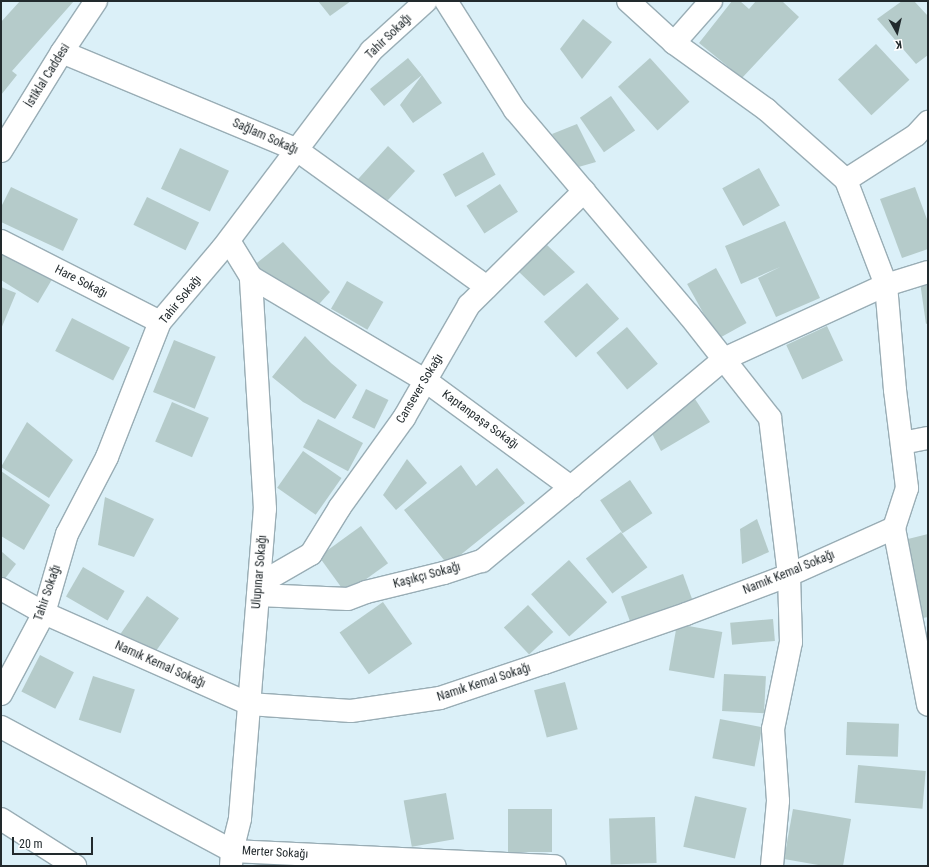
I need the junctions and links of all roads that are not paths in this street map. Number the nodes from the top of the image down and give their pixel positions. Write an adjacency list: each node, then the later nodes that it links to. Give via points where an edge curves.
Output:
1 (96, 1): 7 (street, İstiklal Caddesi)
2 (426, 1): 9 (street, Tahir Sokağı, via 371,51)
3 (446, 1): 12 (street, via 515,110)
4 (628, 1): 6 (street)
5 (711, 1): 6 (street)
6 (674, 43): 11 (street, via 768,110)
7 (62, 52): 9 (street, Sağlam Sokağı); 10 (street, İstiklal Caddesi)
8 (928, 122): 11 (street, via 916,135)
9 (297, 150): 14 (street, Tahir Sokağı); 18 (street, Sağlam Sokağı)
10 (1, 152)
11 (846, 180): 17 (street)
12 (584, 191): 18 (street, Cansever Sokağı); 20 (street)
13 (1, 241): 19 (street, Hare Sokağı)
14 (229, 241): 16 (street, Kaptanpaşa Sokağı); 19 (street, Tahir Sokağı)
15 (928, 272): 17 (street)
16 (251, 277): 21 (street, Kaptanpaşa Sokağı); 28 (street, Ulupınar Sokağı, via 265,509)
17 (886, 285): 20 (street); 23 (street)
18 (487, 287): 21 (street, Cansever Sokağı, via 469,305)
19 (160, 322): 29 (street, Tahir Sokağı, via 107,457 67,534)
20 (724, 359): 24 (street); 26 (street, via 770,418)
21 (426, 381): 24 (street, Kaptanpaşa Sokağı); 28 (street, Cansever Sokağı, via 404,418 340,507 311,554)
22 (928, 438): 23 (street)
23 (902, 443): 25 (street, via 907,488)
24 (571, 487): 28 (street, Kaşıkçı Sokağı, via 482,561 348,599)
25 (894, 528): 26 (street, Namık Kemal Sokağı); 32 (street)
26 (790, 574): 31 (street, Namık Kemal Sokağı, via 686,614 440,698 351,711); 38 (street, via 791,642 773,729 778,801)
27 (1, 589): 29 (street, Namık Kemal Sokağı)
28 (259, 589): 31 (street, Ulupınar Sokağı)
29 (44, 613): 30 (street, Tahir Sokağı); 31 (street, Namık Kemal Sokağı)
30 (1, 694)
31 (250, 704): 35 (street, Ulupınar Sokağı, via 240,818)
32 (928, 705)
33 (1, 727): 35 (street, Merter Sokağı)
34 (1, 819): 36 (street)
35 (232, 859): 37 (street, Merter Sokağı)
36 (75, 866)
37 (556, 866)
38 (772, 866)

